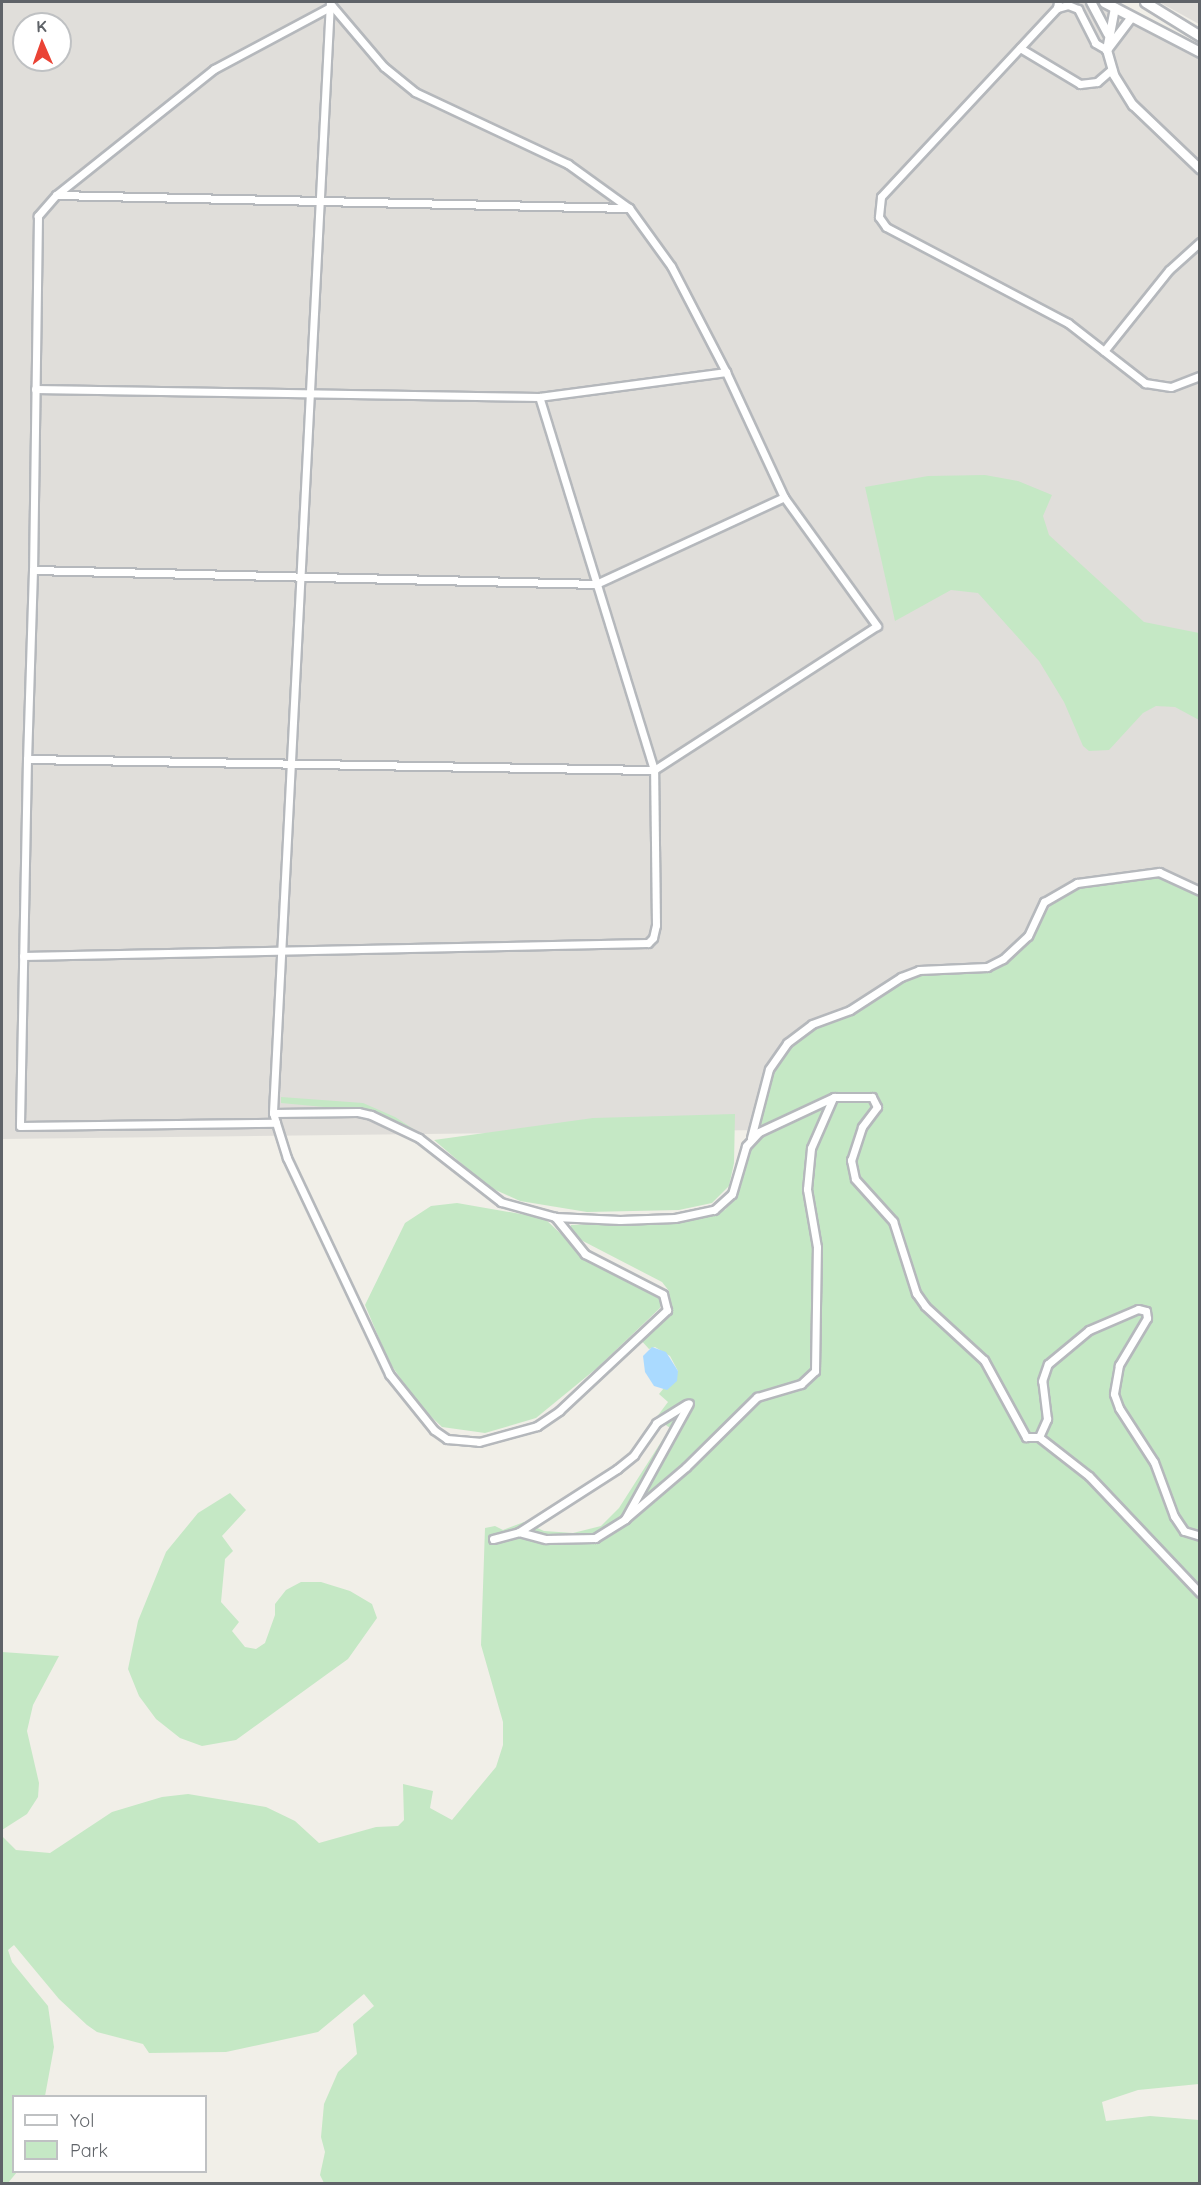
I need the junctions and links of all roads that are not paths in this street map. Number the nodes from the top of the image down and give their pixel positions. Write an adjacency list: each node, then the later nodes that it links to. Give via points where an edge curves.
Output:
1 (1091, 2): 8 (street)
2 (1104, 2): 6 (main road)
3 (1143, 2): 7 (main road); 9 (main road)
4 (331, 4): 15 (street, via 214,69); 16 (street); 17 (street, via 384,67 415,92 568,164)
5 (1057, 5): 10 (street); 11 (street, via 1078,9 1095,43)
6 (1117, 5): 7 (main road); 8 (street)
7 (1132, 17): 11 (street); 12 (main road)
8 (1108, 34): 11 (street)
9 (1200, 36)
10 (1020, 48): 13 (street, via 1080,84 1097,82); 19 (street, via 881,197 879,217 886,227 1068,323)
11 (1107, 50): 13 (street)
12 (1200, 52)
13 (1112, 69): 14 (street, via 1133,105)
14 (1200, 169)
15 (56, 195): 16 (street); 22 (street, via 38,216)
16 (321, 200): 17 (street); 23 (street)
17 (629, 208): 20 (street, via 671,266)
18 (1200, 242): 19 (street, via 1169,270)
19 (1104, 351): 21 (street, via 1151,385 1177,386)
20 (726, 372): 24 (street); 25 (street)
21 (1200, 376)
22 (35, 389): 23 (street); 26 (street)
23 (308, 391): 24 (street); 27 (street)
24 (539, 397): 28 (street)
25 (784, 497): 28 (street); 31 (street, via 878,626)
26 (33, 570): 27 (street); 29 (street)
27 (301, 577): 28 (street); 30 (street)
28 (596, 584): 31 (street)
29 (27, 759): 30 (street); 34 (street)
30 (291, 764): 31 (street); 33 (street)
31 (654, 770): 33 (street, via 656,925 648,943)
32 (1200, 891): 38 (street, via 1159,872 1077,883 1047,898 1028,936 1003,959 987,967 919,970 850,1010 812,1024 787,1043 769,1069)
33 (280, 950): 34 (street); 36 (street)
34 (22, 956): 37 (street, via 20,1126)
35 (834, 1097): 38 (street); 40 (street, via 876,1100 877,1107 862,1126 851,1160 855,1179 893,1221 916,1293 925,1306 984,1360 1023,1434); 41 (street, via 811,1148 807,1190 817,1247 815,1371 801,1384 757,1396 686,1467)
36 (273, 1113): 37 (street); 39 (street, via 371,1115 419,1138 501,1202)
37 (276, 1123): 39 (street, via 287,1158 389,1374 434,1430 447,1439 480,1442 537,1426 559,1412 668,1310 663,1294 585,1254)
38 (752, 1138): 39 (street, via 732,1194 714,1210 675,1218)
39 (555, 1217)
40 (1039, 1437): 43 (street, via 1047,1419 1042,1381 1048,1364 1089,1330 1144,1310 1147,1318 1119,1365 1114,1394 1154,1462 1174,1516 1184,1531); 45 (street, via 1089,1476)
41 (625, 1519): 42 (street, via 595,1538 546,1539); 42 (street, via 689,1403 656,1423 634,1455 617,1469)
42 (519, 1532): 44 (street)
43 (1200, 1536)
44 (494, 1539)
45 (1200, 1593)

